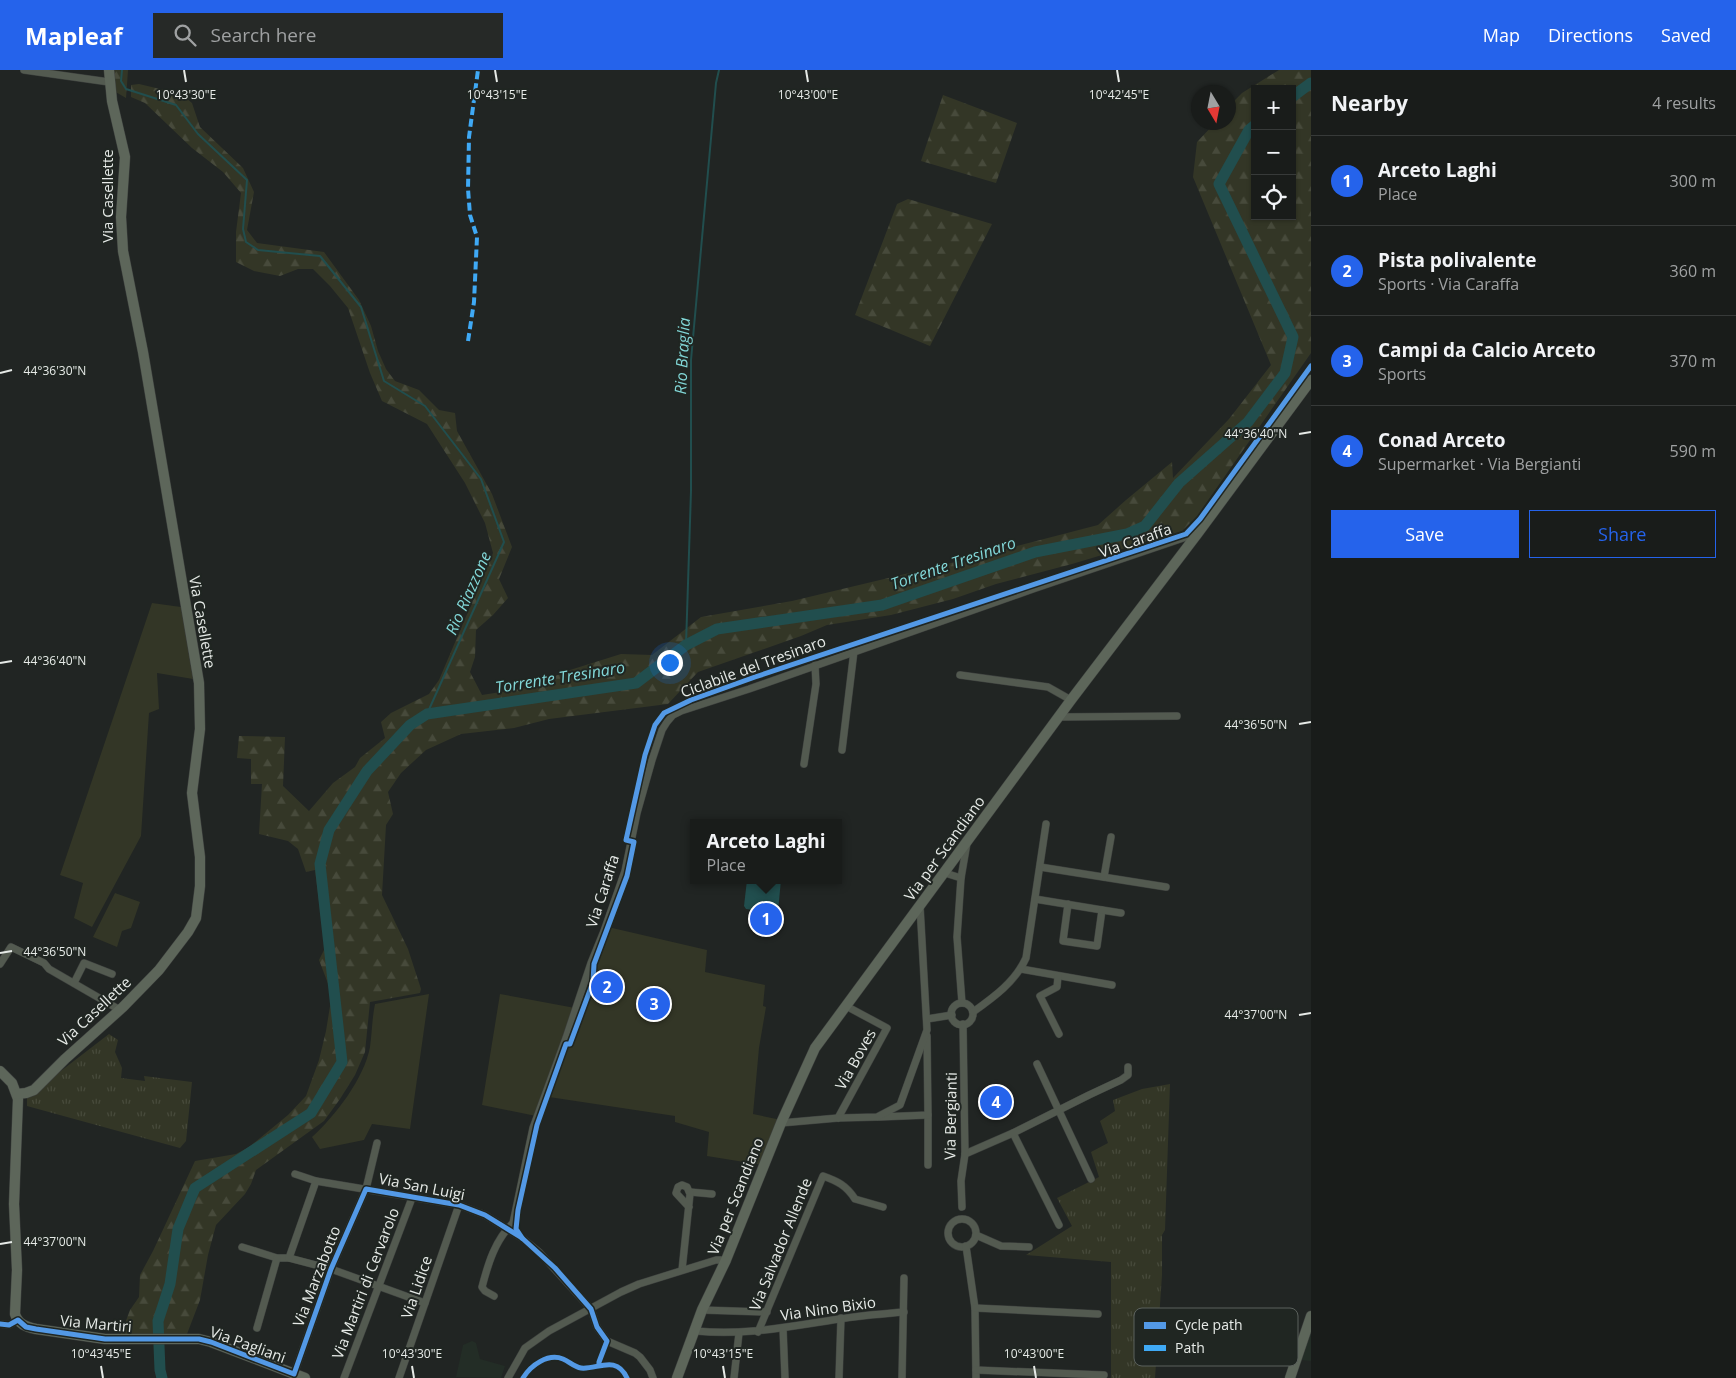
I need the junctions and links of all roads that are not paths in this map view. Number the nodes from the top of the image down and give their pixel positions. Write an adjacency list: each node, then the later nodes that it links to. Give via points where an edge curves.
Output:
1 (24, 70): 3 (street)
2 (109, 70): 3 (street, Via Casellette)
3 (109, 82): 35 (street, Via Casellette, via 124,157 123,251 198,683 200,729 192,793 200,857 196,918 159,970)
4 (1311, 380): 5 (street, Via per Scandiano)
5 (1198, 532): 6 (street, Via Caraffa); 9 (street, Via per Scandiano)
6 (854, 651): 7 (street, Via Caraffa); 12 (street)
7 (815, 665): 13 (street, via 816,684); 67 (street, Via Caraffa, via 681,711 673,715 662,730 637,813 625,871 533,1128 515,1216)
8 (960, 675): 9 (street, via 1048,687)
9 (1071, 700): 11 (street, Via per Scandiano)
10 (1177, 716): 11 (street)
11 (1059, 717): 16 (street, Via per Scandiano)
12 (842, 750)
13 (804, 764)
14 (1046, 824): 17 (street)
15 (1111, 837): 19 (street)
16 (967, 843): 18 (street, Via per Scandiano); 20 (street)
17 (1040, 867): 19 (street); 22 (street)
18 (945, 873): 20 (street); 24 (street, Via per Scandiano)
19 (1104, 877): 21 (street)
20 (961, 878): 33 (street, via 957,937)
21 (1166, 887)
22 (1035, 899): 23 (street); 28 (street, via 1026,958)
23 (1068, 904): 25 (street); 25 (street, via 1063,941 1096,946)
24 (920, 906): 34 (street, Via per Scandiano); 38 (street)
25 (1102, 910): 26 (street)
26 (1121, 913)
27 (0, 964): 31 (street, via 11,947)
28 (1021, 969): 30 (street); 36 (street, via 996,996)
29 (112, 974): 31 (street, via 84,963)
30 (1058, 976): 32 (street); 41 (street, via 1057,987 1040,996)
31 (74, 983): 35 (street)
32 (1112, 985)
33 (962, 1003): 36 (street, via 968,1004); 37 (street, via 955,1006)
34 (846, 1006): 49 (street, Via Boves, via 887,1028); 50 (street, Via per Scandiano, via 815,1048)
35 (120, 1010): 45 (street, Via Casellette, via 34,1090)
36 (973, 1012): 39 (street, via 972,1019)
37 (952, 1015): 38 (street); 39 (street, via 957,1023)
38 (927, 1019): 40 (street)
39 (963, 1024): 53 (street, Via Bergianti)
40 (927, 1030): 47 (street); 48 (street, via 900,1105)
41 (1059, 1034)
42 (1037, 1064): 46 (street)
43 (1128, 1067): 46 (street, via 1128,1075 1121,1080)
44 (0, 1071): 45 (street)
45 (18, 1094): 89 (street, via 14,1204 15,1314)
46 (1059, 1110): 51 (street); 56 (street)
47 (928, 1116): 48 (street); 54 (street)
48 (877, 1117): 49 (street)
49 (838, 1118): 50 (street)
50 (781, 1122): 74 (street, Via per Scandiano)
51 (1013, 1134): 53 (street); 66 (street)
52 (377, 1143): 58 (street, Via Marzabotto)
53 (965, 1154): 65 (street, Via Bergianti, via 961,1181)
54 (928, 1164)
55 (295, 1174): 57 (street, Via San Luigi)
56 (1091, 1179)
57 (316, 1181): 58 (street, Via San Luigi); 73 (street)
58 (366, 1189): 61 (street, Via San Luigi); 75 (street, Via Marzabotto)
59 (690, 1192): 60 (street); 63 (street); 63 (street, via 682,1185 676,1193)
60 (712, 1194)
61 (412, 1198): 62 (street, Via San Luigi); 78 (street, Via Martiri di Cervarolo)
62 (459, 1205): 67 (street, Via San Luigi); 80 (street, Via Lidice)
63 (689, 1207): 76 (street)
64 (883, 1207): 84 (street, Via Salvador Allende, via 854,1199 841,1182 823,1176)
65 (964, 1220): 68 (street, Via Bergianti, via 974,1225); 69 (street, via 953,1222 948,1234 954,1245)
66 (1059, 1225)
67 (507, 1228): 79 (street, Via Caraffa, via 488,1262 482,1287); 82 (street, Via San Luigi, via 539,1252)
68 (976, 1235): 69 (street); 71 (street, via 1001,1246)
69 (966, 1246): 81 (street)
70 (242, 1247): 72 (street)
71 (1029, 1247)
72 (277, 1258): 73 (street); 91 (street)
73 (289, 1258): 75 (street)
74 (726, 1260): 76 (street); 83 (street, Via per Scandiano)
75 (331, 1269): 78 (street); 100 (street, Via Marzabotto)
76 (682, 1270): 82 (street, via 639,1284)
77 (904, 1278): 85 (street)
78 (378, 1287): 80 (street); 103 (street, Via Martiri di Cervarolo)
79 (494, 1296)
80 (426, 1303): 104 (street, Via Lidice)
81 (976, 1308): 86 (street); 99 (street)
82 (591, 1309): 105 (street, via 525,1348); 106 (street, Via San Luigi, via 607,1341 636,1353 648,1366)
83 (702, 1310): 84 (street); 93 (street, Via per Scandiano)
84 (767, 1312): 94 (street, Via Salvador Allende)
85 (904, 1312): 88 (street, Via Nino Bixio); 111 (street)
86 (1098, 1314)
87 (1311, 1316): 97 (street)
88 (842, 1318): 92 (street, Via Nino Bixio); 110 (street)
89 (18, 1320): 90 (street, via 9,1325); 96 (street, Via Martiri, via 36,1330 118,1339)
90 (0, 1324)
91 (257, 1328)
92 (784, 1328): 94 (street, Via Nino Bixio); 109 (street)
93 (696, 1331): 95 (street, Via Nino Bixio); 107 (street, Via per Scandiano)
94 (758, 1332): 95 (street, Via Nino Bixio)
95 (739, 1334): 108 (street)
96 (193, 1338): 100 (street, Via Pagliani)
97 (1298, 1354)
98 (1294, 1366): 113 (street)
99 (976, 1370): 101 (street); 112 (street)
100 (294, 1374): 102 (street, Via Pagliani)
101 (1104, 1375)
102 (305, 1378)
103 (344, 1378)
104 (399, 1378)
105 (508, 1378)
106 (653, 1378)
107 (678, 1378)
108 (734, 1378)
109 (785, 1378)
110 (839, 1378)
111 (902, 1378)
112 (976, 1378)
113 (1290, 1378)

